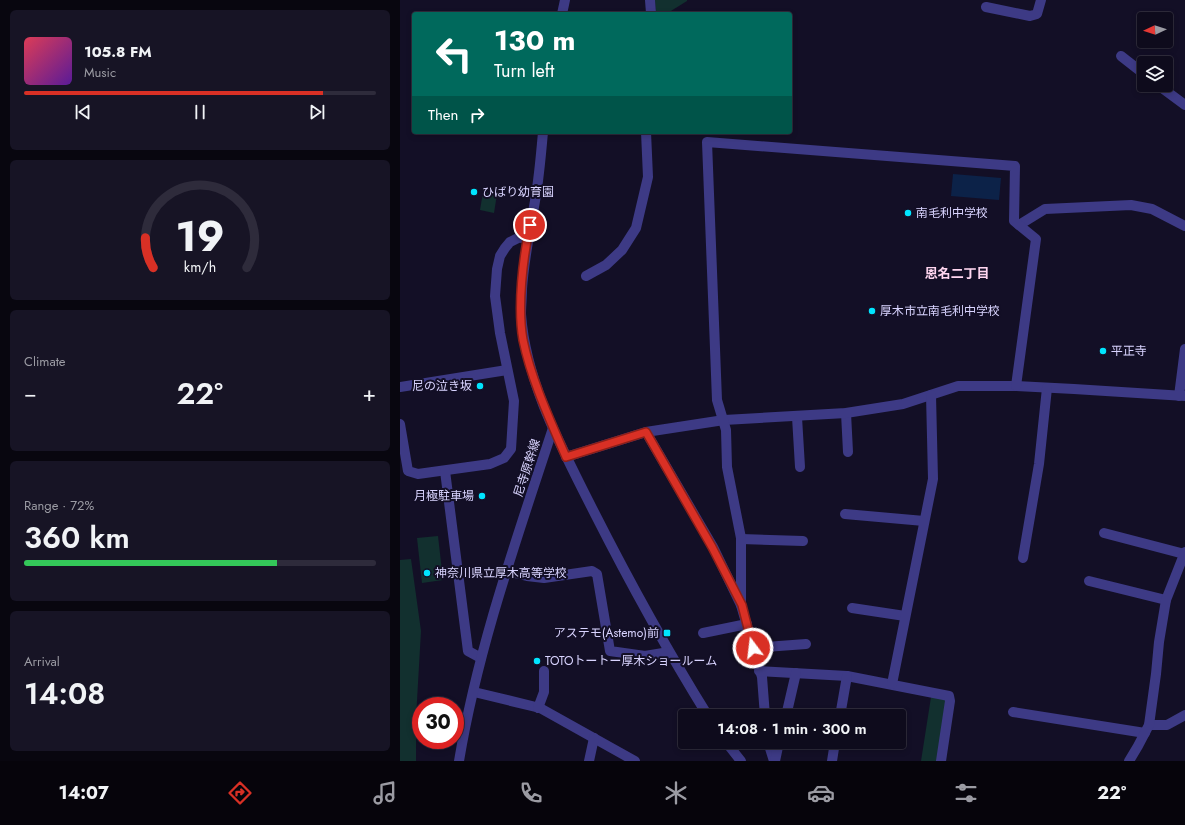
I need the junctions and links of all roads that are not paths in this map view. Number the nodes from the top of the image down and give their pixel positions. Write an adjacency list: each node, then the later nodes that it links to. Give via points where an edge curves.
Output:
1 (565, 0): 5 (street)
2 (650, 0): 6 (street)
3 (1041, 0): 4 (street, via 1037,14 1030,16)
4 (986, 8)
5 (562, 12)
6 (651, 12)
7 (1128, 58): 8 (street)
8 (1137, 67)
9 (1167, 92): 10 (street)
10 (1185, 105)
11 (543, 134): 15 (street, 尼寺原幹線, via 536,199)
12 (646, 134): 16 (street, via 648,177 636,228 622,250 606,265)
13 (1019, 225): 14 (street, via 1045,210 1132,205 1152,209); 19 (street, via 1036,239); 26 (street, via 1014,221 1015,166 707,142 717,400)
14 (1185, 226)
15 (528, 238): 18 (street, via 518,238 510,242 500,256 497,269 495,296); 28 (street, 尼寺原幹線, via 521,312 523,339 536,384)
16 (586, 276)
17 (1185, 350): 23 (street)
18 (507, 370): 20 (street); 33 (street, via 514,401 511,449 504,458 490,464)
19 (1016, 386): 21 (street); 22 (street, via 958,386)
20 (400, 387)
21 (1046, 388): 23 (street); 42 (street, via 1039,464)
22 (931, 395): 24 (street, via 903,404); 37 (street, via 933,479)
23 (1182, 396)
24 (846, 413): 25 (street); 30 (street)
25 (797, 417): 26 (street); 32 (street)
26 (724, 420): 29 (street); 39 (street, via 727,467)
27 (400, 424): 33 (street, via 408,471 418,474)
28 (553, 428): 31 (street); 43 (street, 尼寺原幹線)
29 (646, 432): 31 (street); 46 (street)
30 (848, 452)
31 (566, 457): 53 (street, via 627,577)
32 (800, 467)
33 (446, 471): 54 (street, via 468,651)
34 (864, 505): 36 (street)
35 (845, 514): 36 (street)
36 (864, 515): 37 (street)
37 (924, 521): 48 (street)
38 (1104, 533): 41 (street)
39 (741, 539): 40 (street); 46 (street)
40 (803, 541)
41 (1184, 553): 45 (street)
42 (1023, 558)
43 (507, 571): 53 (street, via 544,578 592,570 597,574 610,651 645,656); 54 (street, 尼寺原幹線)
44 (1089, 581): 45 (street)
45 (1166, 600): 68 (street)
46 (742, 605): 49 (street)
47 (852, 608): 48 (street)
48 (905, 616): 59 (street)
49 (747, 624): 50 (street); 52 (street)
50 (703, 633)
51 (806, 644): 52 (street)
52 (753, 648): 56 (street)
53 (669, 652): 62 (street)
54 (482, 658): 60 (street, 尼寺原幹線)
55 (544, 671): 61 (street, via 544,692)
56 (759, 671): 57 (street); 63 (street, via 762,677)
57 (796, 673): 58 (street); 64 (street)
58 (847, 676): 59 (street); 65 (street)
59 (892, 684): 80 (street, via 949,696)
60 (474, 692): 61 (street); 74 (street, 尼寺原幹線)
61 (538, 708): 69 (street)
62 (704, 709)
63 (764, 709)
64 (788, 709)
65 (841, 709)
66 (1013, 712): 68 (street)
67 (1185, 715): 68 (street, via 1167,725)
68 (1147, 729): 81 (street)
69 (594, 738): 75 (street); 76 (street)
70 (731, 749): 77 (street)
71 (770, 749): 78 (street)
72 (778, 749): 78 (street)
73 (834, 749): 79 (street)
74 (459, 761)
75 (589, 761)
76 (635, 761)
77 (740, 761)
78 (774, 761)
79 (832, 761)
80 (941, 761)
81 (1128, 761)

